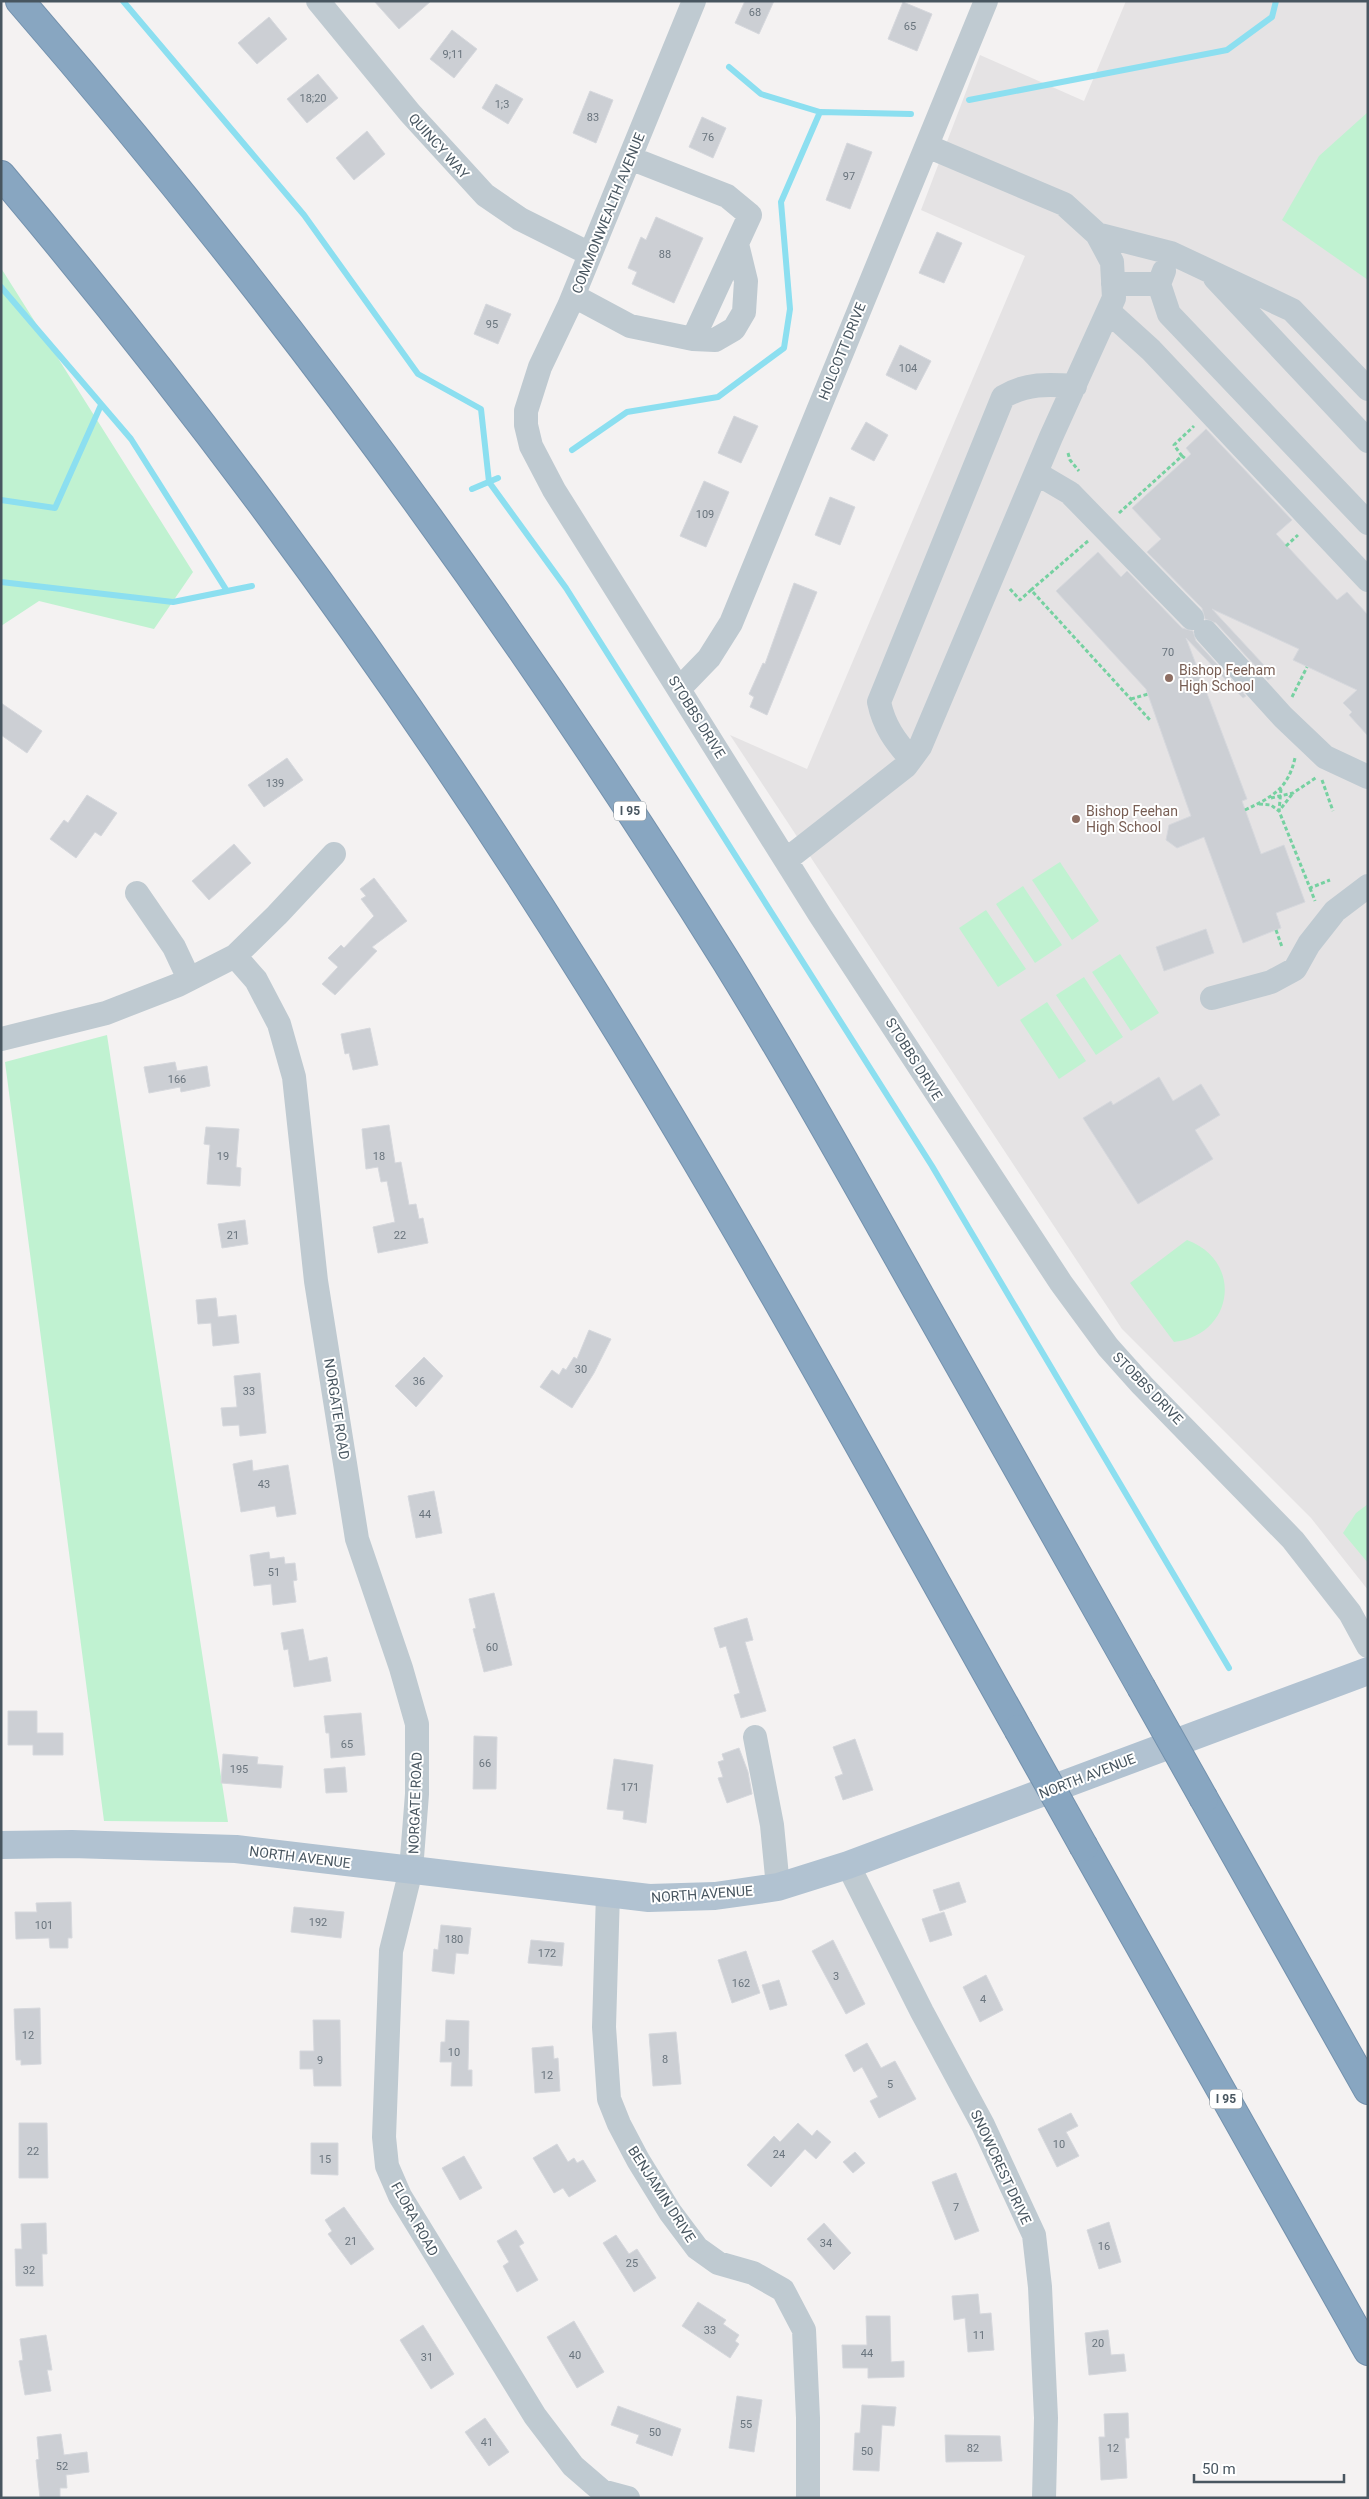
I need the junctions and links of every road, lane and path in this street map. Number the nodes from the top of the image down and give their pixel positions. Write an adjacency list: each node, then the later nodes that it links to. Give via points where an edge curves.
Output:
1 (20, 1): 68 (highway, I 95, bridge, via 188,201 428,516 572,723 724,958 803,1090)
2 (318, 1): 11 (street, QUINCY WAY, via 410,113 484,195 520,219)
3 (694, 1): 6 (street, COMMONWEALTH AVENUE)
4 (986, 1): 5 (street, HOLCOTT DRIVE)
5 (927, 146): 8 (street, via 1064,204); 35 (street, HOLCOTT DRIVE, via 731,623 709,658)
6 (630, 158): 9 (street, via 727,196 750,215); 11 (street, COMMONWEALTH AVENUE)
7 (1, 175): 69 (highway, I 95, bridge, via 127,329 260,501 385,676 593,989 695,1159)
8 (1097, 234): 10 (street); 13 (street, via 1112,262)
9 (737, 244): 17 (street); 17 (street, via 746,281 744,312 734,329 715,340)
10 (1171, 253): 12 (street); 14 (street)
11 (590, 254): 15 (street, COMMONWEALTH AVENUE)
12 (1206, 268): 19 (street, via 1292,310); 21 (street)
13 (1113, 284): 14 (street); 16 (street, via 1114,298)
14 (1159, 284): 29 (street, via 1169,314)
15 (574, 296): 17 (street, via 630,326); 20 (street, COMMONWEALTH AVENUE, via 540,367 526,411)
16 (1108, 311): 18 (street); 31 (street, via 1151,350)
17 (693, 340)
18 (1074, 386): 24 (street); 41 (street, via 1050,384 1018,388 1003,397 879,702 883,720 894,741)
19 (1368, 389)
20 (526, 425): 35 (street, STOBBS DRIVE, via 531,446 554,490)
21 (1368, 441)
22 (1067, 447): 25 (path, via 1070,460)
23 (1186, 459): 27 (path, via 1182,456)
24 (1036, 473): 41 (street, via 937,711); 42 (street, via 1070,493 1325,757)
25 (1082, 475)
26 (1113, 507): 27 (path)
27 (1119, 514): 28 (path)
28 (1125, 521)
29 (1368, 523)
30 (1090, 539): 33 (path)
31 (1367, 579)
32 (1008, 584): 33 (path, via 1020,600)
33 (1031, 590): 38 (path)
34 (1307, 667): 36 (path, via 1291,699)
35 (679, 689): 52 (street, STOBBS DRIVE)
36 (1286, 693)
37 (1148, 694): 38 (path)
38 (1131, 699): 39 (path)
39 (1150, 720)
40 (1296, 754): 43 (path, via 1292,770)
41 (911, 759): 52 (street)
42 (1368, 777)
43 (1281, 788): 45 (path); 46 (path)
44 (1293, 792): 45 (path); 49 (path); 50 (path, via 1320,775)
45 (1280, 796): 46 (path); 49 (path)
46 (1271, 798): 47 (path)
47 (1259, 804): 48 (path); 49 (path)
48 (1245, 810)
49 (1279, 810): 53 (path, via 1310,888)
50 (1333, 810)
51 (334, 854): 56 (street)
52 (786, 860): 60 (street, STOBBS DRIVE, via 1061,1283 1108,1347 1292,1540 1350,1612)
53 (1330, 880)
54 (1368, 886): 58 (street, via 1335,911 1309,944 1296,969 1272,982)
55 (137, 893): 57 (street, via 174,947)
56 (235, 956): 57 (street); 65 (street, NORGATE ROAD, via 256,980 279,1024 294,1077 316,1281 357,1539 417,1724 417,1794)
57 (189, 979): 59 (street, via 106,1013)
58 (1212, 998)
59 (1, 1040)
60 (1368, 1646)
61 (1368, 1671): 64 (main road, NORTH AVENUE)
62 (755, 1737): 66 (street, via 772,1825)
63 (1, 1844): 65 (main road, NORTH AVENUE, via 236,1849)
64 (848, 1865): 66 (main road, NORTH AVENUE); 72 (street, SNOWCREST DRIVE, via 983,2125 1034,2235 1040,2287 1046,2418)
65 (411, 1870): 67 (main road, NORTH AVENUE); 70 (street, FLORA ROAD, via 391,1952 384,2137 387,2166 427,2243 540,2423 572,2466 602,2491)
66 (778, 1886): 67 (main road, NORTH AVENUE, via 716,1896 649,1898)
67 (608, 1893): 71 (street, BENJAMIN DRIVE, via 604,2027 610,2099 638,2160 697,2248 718,2264 753,2273 782,2290 804,2330)
68 (1368, 2090)
69 (1368, 2351)
70 (628, 2498)
71 (808, 2498)
72 (1044, 2498)

